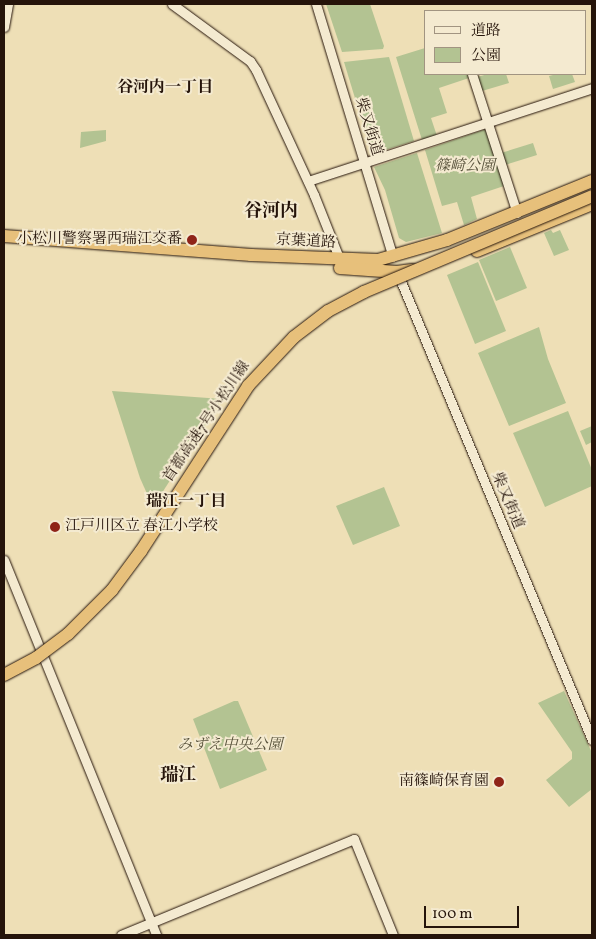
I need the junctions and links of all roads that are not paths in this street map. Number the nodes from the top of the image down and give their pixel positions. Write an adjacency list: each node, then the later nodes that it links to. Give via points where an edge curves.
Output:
1 (8, 4): 4 (street)
2 (172, 4): 9 (street, via 250,61 262,80)
3 (316, 4): 8 (street, 柴又街道)
4 (4, 27)
5 (472, 75): 7 (street)
6 (592, 88): 7 (street)
7 (487, 123): 8 (street); 14 (street)
8 (364, 163): 9 (street); 17 (street, 柴又街道)
9 (308, 181): 18 (street)
10 (592, 181): 14 (highway, 京葉道路)
11 (592, 187): 21 (highway, 首都高速7号小松川線, via 360,286 324,305 289,332 229,399 143,534 101,591 78,616 48,640)
12 (592, 196): 22 (highway, 首都高速7号小松川線, bridge, via 364,292 328,311 294,337 262,368 240,398 141,550 102,601 52,647)
13 (592, 204): 19 (highway, 京葉道路, via 438,266)
14 (517, 213): 17 (highway, 京葉道路)
15 (4, 236): 18 (highway, 京葉道路)
16 (4, 244): 18 (highway, 京葉道路)
17 (393, 257): 18 (highway, 京葉道路)
18 (341, 264): 19 (highway, 京葉道路)
19 (397, 272): 23 (street, 柴又街道)
20 (4, 560): 24 (street)
21 (4, 667)
22 (4, 675)
23 (592, 740)
24 (152, 923): 25 (street); 26 (street); 27 (street, via 354,839)
25 (121, 935)
26 (156, 935)
27 (393, 935)

